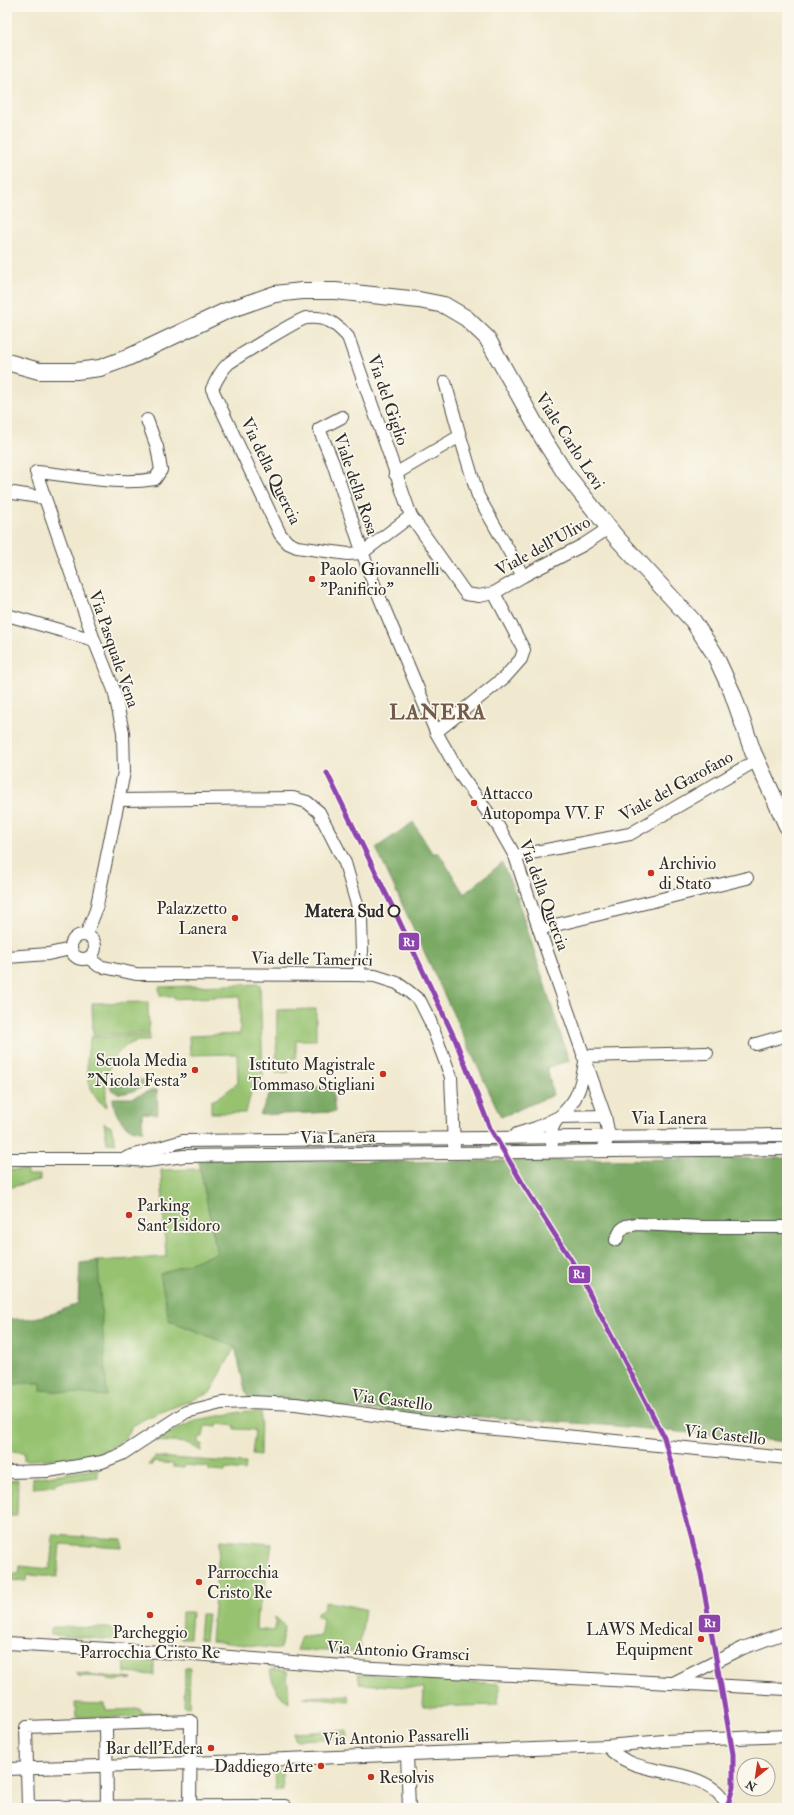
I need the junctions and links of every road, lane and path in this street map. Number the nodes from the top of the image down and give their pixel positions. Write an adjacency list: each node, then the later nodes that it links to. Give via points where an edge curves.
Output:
1 (7, 362): 11 (main road, Viale Carlo Levi, via 39,371 100,368 127,358 226,311 275,294 335,291 444,305 466,318 487,338 556,460)
2 (446, 382): 6 (street)
3 (212, 389): 7 (street, Via del Giglio, via 219,374 229,363 304,318 320,318 334,322 348,337); 12 (street, Via della Quercia, via 280,534 288,543 297,547 348,554)
4 (342, 416): 12 (street, Viale della Rosa, via 319,429)
5 (147, 420): 9 (street, Via Pasquale Vena, via 157,447 161,470 155,478 143,481 100,480 36,472)
6 (460, 436): 7 (street); 13 (street, via 478,496)
7 (395, 474): 10 (street, Via del Giglio)
8 (7, 492): 9 (street)
9 (45, 498): 16 (street, Via Pasquale Vena)
10 (411, 516): 12 (street); 14 (street, Via del Giglio, via 466,594 479,596)
11 (609, 528): 13 (street, Viale dell'Ulivo, via 583,545); 18 (main road, Viale Carlo Levi, via 693,621 714,653 732,692)
12 (362, 553): 17 (street, Via della Quercia)
13 (523, 576): 14 (street, Viale dell'Ulivo)
14 (494, 593): 17 (street, via 524,650 521,659 505,677)
15 (7, 615): 16 (street)
16 (94, 640): 19 (street, Via Pasquale Vena, via 114,690 123,732 124,772)
17 (436, 732): 21 (street, Via della Quercia, via 461,776 498,826)
18 (757, 760): 20 (main road, Viale Carlo Levi); 21 (street, Viale del Garofano, via 630,834)
19 (119, 800): 24 (street, Via Pasquale Vena, via 96,910); 28 (street, via 293,798 307,802 319,812 345,863 361,918 362,952)
20 (787, 826)
21 (515, 856): 23 (street, Via della Quercia)
22 (746, 878): 23 (street)
23 (538, 929): 32 (street, Via della Quercia)
24 (86, 935): 25 (street, via 75,938); 27 (street, via 95,944 94,952)
25 (71, 949): 26 (street, via 48,954); 27 (street, via 78,958)
26 (7, 957)
27 (89, 958): 28 (street, Via delle Tamerici, via 99,966 136,974)
28 (358, 975): 38 (street, Via delle Tamerici, via 375,976 397,983 420,1001 451,1077)
29 (787, 1035): 30 (street)
30 (756, 1044)
31 (708, 1053): 32 (street)
32 (584, 1059): 33 (street, Via della Quercia); 34 (street, Via della Quercia, via 582,1082 574,1100)
33 (605, 1116): 34 (street, Via Lanera); 36 (street, Via della Quercia)
34 (559, 1117): 37 (street, via 554,1123); 39 (street, Via Lanera)
35 (787, 1135): 36 (street, Via Lanera)
36 (609, 1136): 37 (street, Via Lanera); 41 (street)
37 (551, 1137): 39 (street, Via Lanera); 42 (street)
38 (454, 1138): 39 (street, Via Lanera); 43 (street, Via delle Tamerici); 45 (street, Via Lanera, via 183,1141)
39 (508, 1138)
40 (787, 1150): 41 (street, Via Lanera)
41 (602, 1151): 42 (street, Via Lanera)
42 (556, 1152): 43 (street, Via Lanera)
43 (454, 1153): 45 (street, Via Lanera, via 184,1156 147,1161)
44 (7, 1159): 45 (street, Via Lanera)
45 (121, 1159)
46 (787, 1227): 47 (street, via 637,1224 626,1226)
47 (616, 1240)
48 (787, 1458): 49 (street, Via Castello, via 424,1422 296,1404 221,1402 186,1412 122,1454 102,1462 48,1471)
49 (7, 1472)
50 (787, 1632): 52 (street, via 743,1648)
51 (7, 1643): 52 (street, Via Antonio Gramsci, via 355,1667)
52 (673, 1683): 53 (street, Via Antonio Gramsci)
53 (787, 1689)
54 (106, 1724): 58 (street, via 191,1721); 59 (street); 60 (street, via 26,1727)
55 (787, 1736): 56 (street, Via Antonio Passarelli)
56 (607, 1746): 57 (street, Via Antonio Passarelli); 67 (street, via 614,1754 632,1764 688,1776 709,1786)
57 (407, 1754): 58 (street, Via Antonio Passarelli); 66 (street)
58 (191, 1763): 59 (street, Via Antonio Passarelli); 65 (street)
59 (106, 1766): 60 (street, Via Antonio Passarelli); 63 (street)
60 (27, 1768): 61 (street, Via Antonio Passarelli); 63 (street, via 28,1807)
61 (7, 1769)
62 (285, 1806): 65 (street)
63 (107, 1807): 64 (street)
64 (146, 1808): 65 (street)
65 (190, 1808)
66 (409, 1808)
67 (729, 1808)

